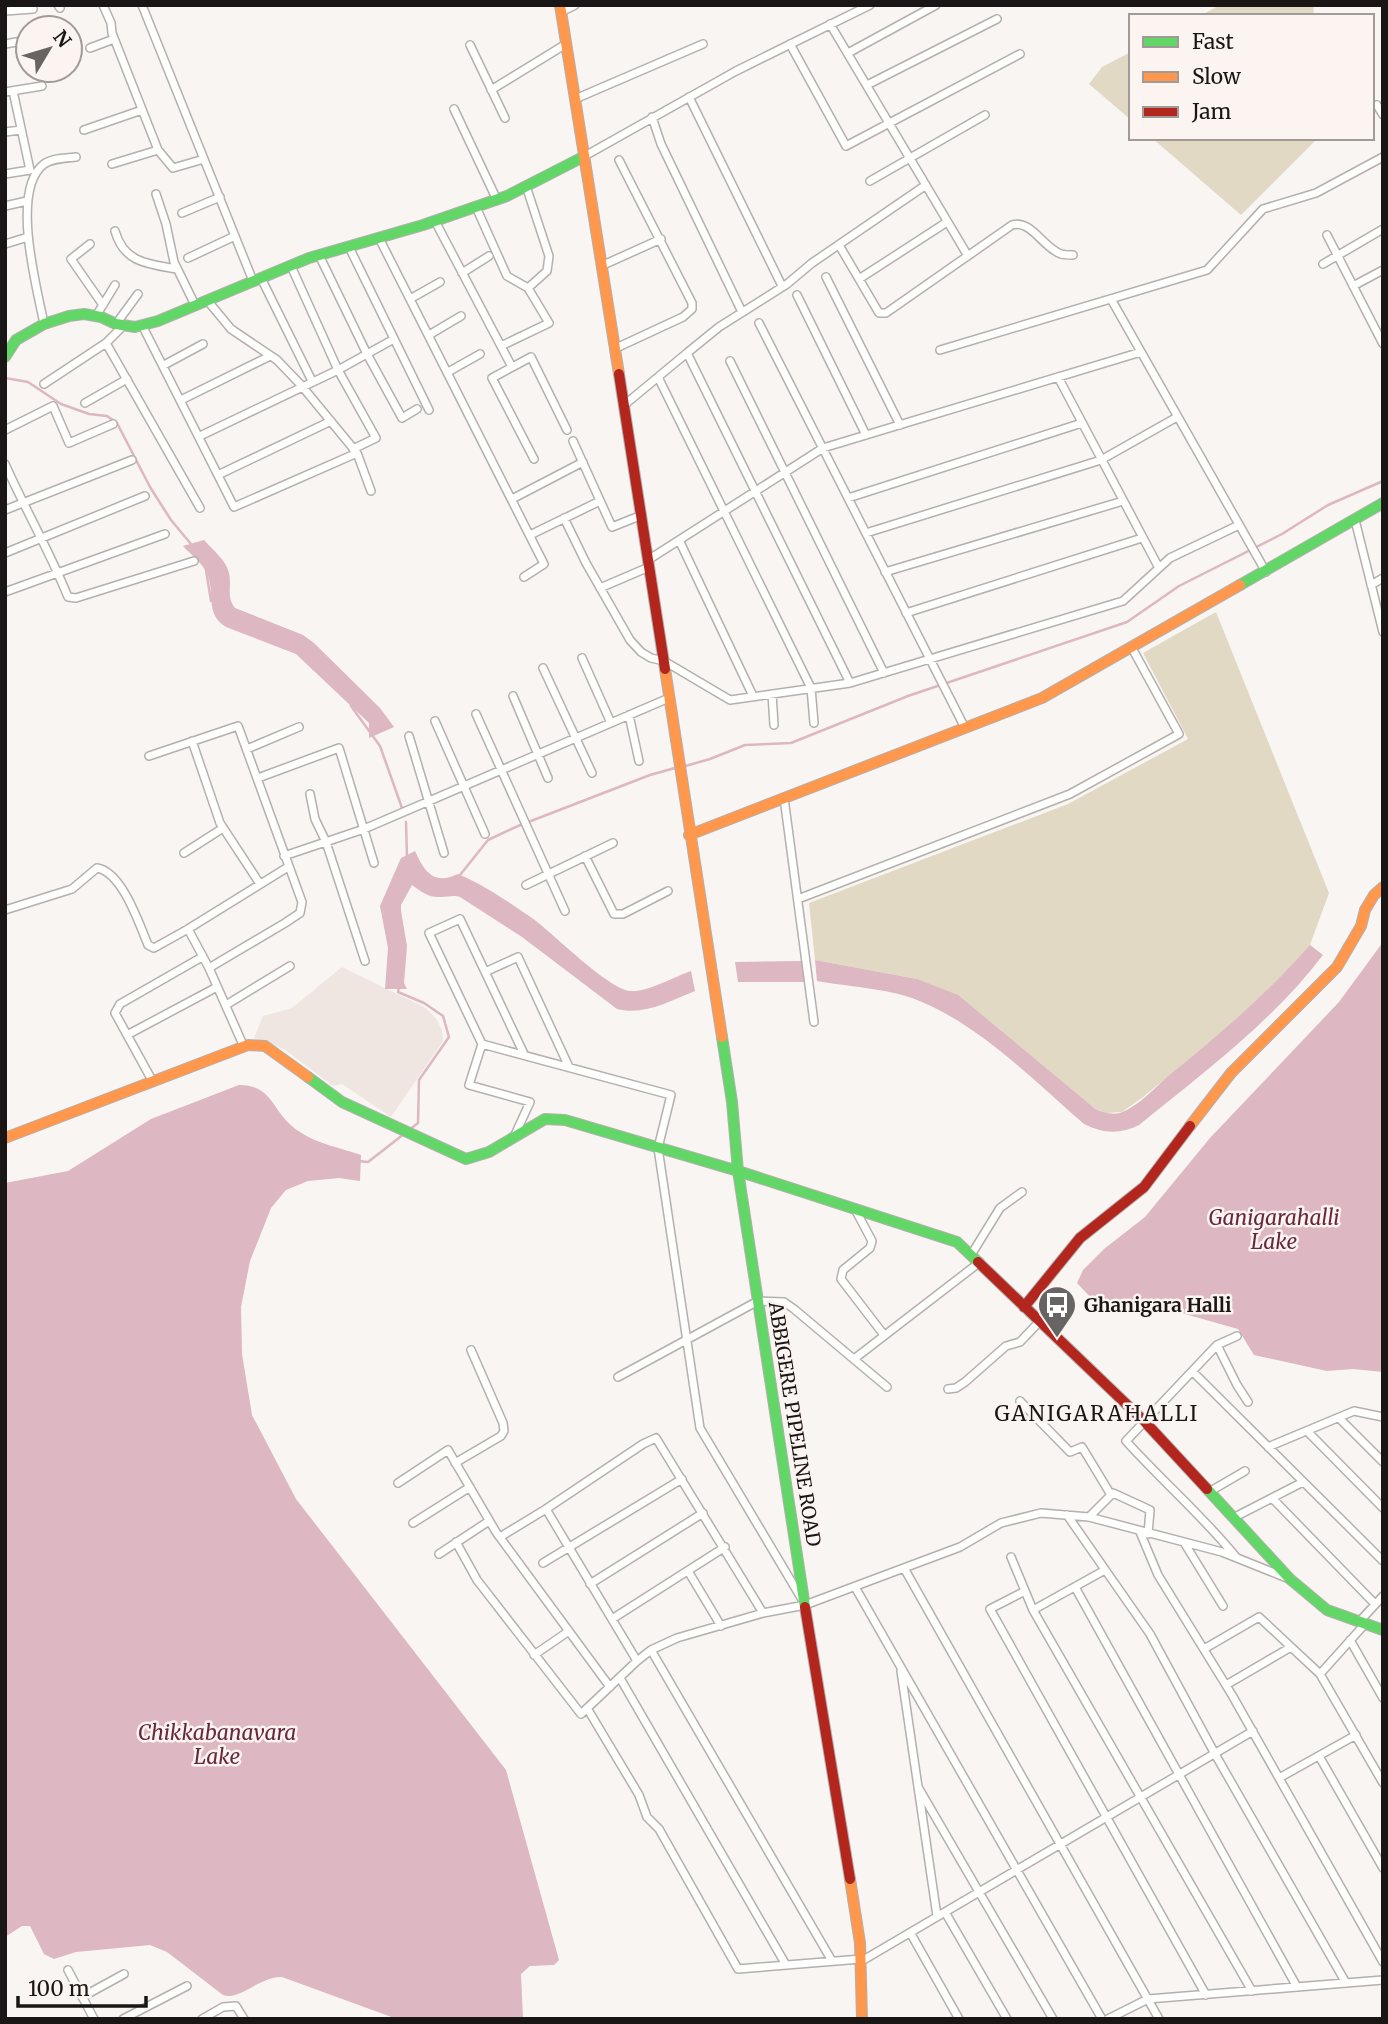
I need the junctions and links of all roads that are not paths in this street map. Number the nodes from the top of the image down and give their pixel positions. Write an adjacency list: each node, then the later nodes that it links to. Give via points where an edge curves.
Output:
1 (103, 5): 11 (street)
2 (142, 5): 41 (street)
3 (575, 5): 6 (street)
4 (870, 5): 10 (street)
5 (936, 5): 17 (street)
6 (561, 8): 12 (street, ABBIGERE PIPELINE ROAD)
7 (33, 9): 8 (street)
8 (5, 11)
9 (997, 19): 20 (street)
10 (830, 24): 14 (street); 17 (street)
11 (114, 39): 16 (street); 27 (street)
12 (566, 44): 21 (street); 24 (street, ABBIGERE PIPELINE ROAD)
13 (703, 44): 24 (street)
14 (790, 44): 23 (street); 32 (street, via 846,146)
15 (470, 45): 21 (street)
16 (90, 48)
17 (848, 54): 20 (street)
18 (1020, 54): 32 (street)
19 (42, 86): 22 (street)
20 (867, 86): 32 (street)
21 (491, 90): 31 (street)
22 (9, 91): 33 (street)
23 (689, 97): 30 (street); 85 (street)
24 (575, 99): 38 (street, ABBIGERE PIPELINE ROAD)
25 (1377, 105): 29 (street)
26 (454, 109): 50 (street)
27 (142, 110): 34 (street); 36 (street)
28 (985, 115): 40 (street)
29 (1383, 116)
30 (652, 117): 38 (street); 95 (street)
31 (505, 118)
32 (888, 122): 40 (street)
33 (21, 130): 35 (street); 44 (street, via 30,170)
34 (84, 131)
35 (5, 132)
36 (158, 150): 41 (street, via 173,168); 43 (street)
37 (76, 157): 51 (street, via 46,163 36,174)
38 (583, 157): 47 (street); 76 (street, ABBIGERE PIPELINE ROAD)
39 (1383, 157): 91 (street, via 1316,193 1263,209 1207,270)
40 (909, 158): 45 (street); 46 (street)
41 (204, 159): 49 (street)
42 (619, 160): 63 (street)
43 (112, 164)
44 (5, 174)
45 (870, 181)
46 (926, 185): 56 (street); 66 (street)
47 (526, 186): 50 (street); 87 (street, via 549,256 547,271)
48 (156, 194): 77 (street)
49 (220, 197): 54 (street); 60 (street)
50 (497, 200): 53 (street)
51 (27, 201): 52 (street); 61 (street)
52 (5, 206)
53 (476, 208): 55 (street); 87 (street, via 507,276)
54 (182, 213)
55 (435, 221): 62 (street); 79 (street)
56 (947, 222): 72 (street); 82 (street)
57 (1383, 229): 70 (street)
58 (115, 231): 77 (street, via 128,255)
59 (1327, 235): 70 (street)
60 (235, 236): 73 (street); 81 (street)
61 (28, 237): 64 (street); 99 (street)
62 (379, 238): 67 (street); 90 (street)
63 (660, 239): 76 (street); 108 (street, via 692,309)
64 (5, 244)
65 (90, 244): 93 (street, via 71,259)
66 (839, 245): 82 (street); 85 (street)
67 (349, 247): 68 (street); 103 (street)
68 (319, 255): 75 (street); 112 (street)
69 (1073, 255): 72 (street, via 1060,254 1019,223)
70 (1338, 255): 74 (street); 86 (street)
71 (489, 256): 79 (street)
72 (968, 256): 82 (street, via 887,313 879,313)
73 (188, 258)
74 (1322, 264)
75 (291, 266): 81 (street); 119 (street)
76 (601, 266): 108 (street, ABBIGERE PIPELINE ROAD)
77 (177, 269): 94 (street)
78 (1383, 270): 86 (street)
79 (462, 273): 107 (street)
80 (826, 277): 136 (street)
81 (257, 279): 92 (street); 124 (street)
82 (859, 279)
83 (439, 282): 90 (street)
84 (115, 285): 93 (street)
85 (782, 286): 95 (street)
86 (1353, 286): 106 (street)
87 (528, 288): 107 (street, via 549,323)
88 (138, 294): 100 (street)
89 (797, 295): 139 (street)
90 (410, 299): 102 (street)
91 (1111, 299): 109 (street); 110 (street)
92 (206, 300): 94 (street); 114 (street, via 231,329)
93 (103, 304): 96 (street)
94 (195, 305): 101 (street)
95 (742, 312): 111 (street)
96 (96, 316): 99 (street, via 69,316); 100 (street)
97 (461, 316): 102 (street)
98 (759, 323): 142 (street)
99 (44, 324): 115 (street, via 16,340)
100 (120, 324): 101 (street); 104 (street)
101 (142, 325): 117 (street)
102 (429, 335): 120 (street)
103 (394, 339): 112 (street); 131 (street)
104 (106, 343): 123 (street); 125 (street)
105 (203, 344): 117 (street)
106 (1383, 344)
107 (500, 346): 118 (street)
108 (614, 349): 129 (street, ABBIGERE PIPELINE ROAD)
109 (940, 350)
110 (1141, 352): 122 (street); 132 (street)
111 (687, 353): 121 (street); 152 (street)
112 (367, 354): 119 (street); 130 (street, via 402,418)
113 (480, 354): 120 (street)
114 (270, 356): 126 (street); 127 (street)
115 (5, 357)
116 (730, 361): 149 (street)
117 (164, 365): 127 (street)
118 (512, 367): 138 (street, via 531,357); 144 (street, via 492,378)
119 (338, 370): 124 (street); 143 (street, via 376,438)
120 (448, 372): 155 (street)
121 (658, 377): 129 (street); 162 (street)
122 (1058, 377): 135 (street); 136 (street)
123 (127, 379): 128 (street); 160 (street)
124 (312, 381): 126 (street)
125 (44, 384)
126 (301, 386): 133 (street); 140 (street)
127 (181, 400): 140 (street)
128 (85, 403)
129 (623, 406): 163 (street, ABBIGERE PIPELINE ROAD)
130 (418, 409)
131 (429, 410)
132 (1177, 417): 146 (street); 166 (street)
133 (331, 421): 143 (street); 150 (street)
134 (113, 424): 137 (street, via 69,443 53,406)
135 (1082, 424): 146 (street); 154 (street)
136 (900, 425): 139 (street)
137 (5, 430)
138 (567, 430)
139 (866, 435): 142 (street)
140 (200, 436): 150 (street)
141 (573, 441): 147 (street)
142 (823, 448): 149 (street); 154 (street)
143 (355, 451): 150 (street, via 234,506); 151 (street)
144 (534, 459)
145 (132, 460): 158 (street)
146 (1101, 460): 157 (street); 167 (street)
147 (583, 462): 155 (street); 156 (street)
148 (5, 464): 158 (street)
149 (785, 473): 152 (street); 192 (street)
150 (220, 474)
151 (371, 491)
152 (755, 492): 162 (street); 193 (street)
153 (145, 496): 171 (street)
154 (848, 498): 167 (street)
155 (512, 499): 169 (street)
156 (600, 501): 163 (street, via 612,527); 164 (street)
157 (1123, 501): 170 (street); 177 (street)
158 (22, 503): 161 (street); 171 (street)
159 (1383, 503): 165 (street)
160 (200, 508)
161 (5, 510)
162 (724, 511): 172 (street); 194 (street)
163 (642, 515): 175 (street, ABBIGERE PIPELINE ROAD)
164 (564, 518): 169 (street); 183 (street)
165 (1354, 520): 178 (street); 182 (street)
166 (1239, 525): 176 (street, via 1170,558); 178 (street)
167 (866, 533): 177 (street)
168 (165, 534): 179 (street)
169 (530, 535): 180 (street, via 544,564)
170 (1142, 538): 176 (street); 185 (street)
171 (41, 539): 173 (street); 179 (street)
172 (679, 540): 175 (street); 197 (street)
173 (5, 553)
174 (194, 561): 179 (street, via 72,599)
175 (649, 564): 183 (street); 190 (street, ABBIGERE PIPELINE ROAD)
176 (1159, 568): 189 (street, via 1123,601)
177 (886, 572): 185 (street)
178 (1266, 572): 187 (street)
179 (58, 573): 184 (street)
180 (524, 577)
181 (1383, 578): 182 (street)
182 (1371, 585): 186 (street)
183 (600, 588): 190 (street, via 635,646)
184 (5, 592)
185 (906, 613): 189 (street)
186 (1383, 632)
187 (1132, 648): 206 (street, via 1042,698); 239 (street, via 1179,734 1070,794)
188 (582, 658): 202 (street)
189 (930, 659): 192 (street); 206 (street)
190 (664, 661): 197 (street, via 730,700); 198 (street, ABBIGERE PIPELINE ROAD)
191 (543, 668): 208 (street)
192 (884, 673): 193 (street)
193 (850, 683): 194 (street)
194 (811, 688): 195 (street); 203 (street)
195 (772, 694): 197 (street); 204 (street)
196 (513, 696): 211 (street)
197 (753, 696)
198 (669, 698): 200 (street); 225 (street, ABBIGERE PIPELINE ROAD)
199 (476, 714): 214 (street)
200 (629, 715): 202 (street); 213 (street)
201 (435, 721): 218 (street)
202 (611, 723): 208 (street)
203 (814, 723)
204 (774, 725)
205 (299, 727): 210 (street)
206 (965, 728): 220 (street)
207 (409, 736): 221 (street)
208 (576, 738): 211 (street); 215 (street)
209 (192, 741): 210 (street, via 238,726); 212 (street); 222 (street)
210 (247, 749): 216 (street)
211 (538, 755): 214 (street); 217 (street)
212 (149, 756)
213 (639, 761)
214 (501, 771): 218 (street); 234 (street)
215 (592, 773)
216 (258, 778): 223 (street, via 339,748); 230 (street)
217 (548, 778)
218 (465, 787): 221 (street); 224 (street)
219 (310, 793): 226 (street)
220 (784, 798): 225 (street); 239 (street)
221 (429, 800): 223 (street); 229 (street)
222 (223, 828): 228 (street); 235 (street)
223 (364, 829): 226 (street); 232 (street)
224 (485, 834)
225 (689, 835): 260 (street, ABBIGERE PIPELINE ROAD, via 732,1102)
226 (326, 842): 230 (street); 244 (street)
227 (613, 843): 231 (street)
228 (184, 852)
229 (444, 853)
230 (284, 856): 233 (street)
231 (585, 856): 234 (street); 238 (street, via 614,914)
232 (374, 863)
233 (288, 867): 235 (street); 246 (street, via 302,902 300,912)
234 (549, 872): 236 (street); 241 (street)
235 (260, 884): 242 (street)
236 (526, 885)
237 (1383, 887): 265 (street, via 1365,910 1337,967 1231,1073 1144,1187 1080,1238)
238 (668, 891)
239 (798, 899): 250 (street)
240 (5, 909): 242 (street, via 72,889 97,868 117,880 148,945 154,948)
241 (565, 911)
242 (188, 929): 243 (street)
243 (202, 957): 246 (street); 251 (street, via 120,1004 115,1013)
244 (365, 961)
245 (290, 965): 249 (street)
246 (209, 968): 248 (street)
247 (485, 972): 252 (street, via 460,919 429,933); 254 (street); 255 (street, via 518,957)
248 (217, 987): 249 (street); 251 (street)
249 (226, 1005): 253 (street)
250 (814, 1022)
251 (127, 1035): 256 (street)
252 (482, 1044): 254 (street); 257 (street, via 469,1085 530,1102)
253 (244, 1047): 256 (street); 257 (street, via 265,1046 342,1102 460,1157 489,1152)
254 (524, 1054): 255 (street)
255 (569, 1067): 259 (street, via 671,1095)
256 (153, 1082): 258 (street)
257 (514, 1137): 259 (street, via 545,1119 554,1119)
258 (5, 1138)
259 (658, 1148): 260 (street); 269 (street)
260 (738, 1171): 262 (street); 264 (street, ABBIGERE PIPELINE ROAD)
261 (1021, 1192): 263 (street, via 1000,1208)
262 (854, 1209): 263 (street, via 957,1242); 267 (street, via 872,1241 870,1248 843,1270 841,1279)
263 (975, 1259): 265 (street); 267 (street)
264 (758, 1301): 269 (street); 272 (street, via 784,1302); 323 (street, ABBIGERE PIPELINE ROAD)
265 (1024, 1307): 266 (street)
266 (1040, 1321): 276 (street, via 1020,1342 1006,1346 965,1382); 281 (street)
267 (884, 1335): 272 (street)
268 (1237, 1336): 270 (street)
269 (687, 1340): 274 (street); 323 (street, via 700,1428)
270 (1217, 1345): 273 (street); 278 (street)
271 (471, 1350): 285 (street, via 504,1431)
272 (853, 1359): 275 (street)
273 (1193, 1372): 281 (street); 283 (street)
274 (618, 1377)
275 (887, 1387)
276 (948, 1389)
277 (1020, 1401): 292 (street, via 1070,1452 1082,1447)
278 (1248, 1402)
279 (1383, 1417): 280 (street, via 1354,1411)
280 (1339, 1418): 282 (street); 284 (street)
281 (1145, 1422): 291 (street); 310 (street, via 1126,1441)
282 (1307, 1431): 283 (street); 294 (street)
283 (1268, 1447): 289 (street)
284 (1383, 1462)
285 (455, 1463): 288 (street, via 448,1450); 290 (street)
286 (1245, 1471): 291 (street)
287 (682, 1479): 295 (street, via 656,1438); 296 (street); 306 (street)
288 (398, 1482)
289 (1303, 1482): 293 (street); 311 (street)
290 (470, 1487): 300 (street); 301 (street)
291 (1209, 1492): 299 (street)
292 (1111, 1495): 298 (street); 302 (street, via 1150,1510)
293 (1272, 1498): 299 (street); 322 (street)
294 (1383, 1508)
295 (546, 1509): 303 (street); 306 (street)
296 (703, 1513): 307 (street); 317 (street)
297 (1067, 1515): 298 (street); 313 (street, via 1041,1513 1001,1523); 314 (street)
298 (1089, 1517): 302 (street)
299 (1233, 1518): 316 (street)
300 (489, 1521): 303 (street); 304 (street)
301 (413, 1523)
302 (1144, 1533): 305 (street); 334 (street, via 1158,1576)
303 (500, 1537): 331 (street)
304 (456, 1542): 308 (street); 336 (street, via 477,1580)
305 (1184, 1543): 310 (street); 324 (street)
306 (569, 1546): 312 (street); 317 (street)
307 (724, 1547): 315 (street); 326 (street)
308 (439, 1554)
309 (1010, 1557): 320 (street)
310 (1238, 1559): 316 (street)
311 (1383, 1561)
312 (544, 1563)
313 (904, 1569): 318 (street); 355 (street)
314 (1105, 1570): 319 (street); 347 (street, via 1150,1634)
315 (688, 1571): 327 (street); 329 (street)
316 (1290, 1579): 328 (street, via 1327,1610)
317 (590, 1584): 327 (street)
318 (855, 1587): 323 (street); 338 (street)
319 (1075, 1587): 325 (street); 349 (street)
320 (1025, 1591): 325 (street); 354 (street, via 990,1609)
321 (1383, 1596): 322 (street)
322 (1375, 1604): 328 (street)
323 (805, 1605): 326 (street); 361 (street, ABBIGERE PIPELINE ROAD)
324 (1223, 1606)
325 (1033, 1610): 353 (street)
326 (763, 1613): 329 (street)
327 (612, 1619): 337 (street)
328 (1362, 1623): 330 (street); 332 (street)
329 (721, 1626): 335 (street)
330 (1383, 1630)
331 (569, 1631): 336 (street); 342 (street)
332 (1350, 1640): 339 (street); 343 (street)
333 (1291, 1647): 334 (street, via 1259,1616); 339 (street); 341 (street)
334 (1204, 1649): 341 (street)
335 (651, 1650): 337 (street); 362 (street)
336 (534, 1654): 344 (street, via 581,1714)
337 (637, 1661): 340 (street)
338 (901, 1667): 352 (street); 357 (street)
339 (1320, 1674): 346 (street)
340 (620, 1678): 342 (street); 364 (street)
341 (1226, 1685): 345 (street)
342 (610, 1687): 344 (street)
343 (1383, 1698)
344 (587, 1708): 364 (street, via 738,1969)
345 (1253, 1731): 347 (street); 350 (street)
346 (1356, 1735): 348 (street); 351 (street)
347 (1215, 1754): 349 (street); 368 (street)
348 (1319, 1756): 350 (street); 356 (street)
349 (1179, 1775): 353 (street); 370 (street)
350 (1279, 1778): 363 (street)
351 (1383, 1783)
352 (918, 1787): 358 (street); 359 (street)
353 (1141, 1797): 354 (street); 371 (street)
354 (1105, 1818): 355 (street); 372 (street)
355 (1060, 1845): 357 (street); 374 (street)
356 (1383, 1868)
357 (1017, 1870): 358 (street); 383 (street)
358 (980, 1891): 359 (street); 382 (street)
359 (941, 1914): 361 (street); 381 (street)
360 (911, 1934): 380 (street)
361 (860, 1960): 362 (street); 379 (street, ABBIGERE PIPELINE ROAD)
362 (832, 1961): 364 (street)
363 (1383, 1962)
364 (786, 1965)
365 (68, 1970): 373 (street)
366 (124, 1974): 373 (street)
367 (1383, 1980): 368 (street)
368 (1346, 1983): 370 (street)
369 (187, 1986): 376 (street)
370 (1297, 1987): 371 (street)
371 (1252, 1991): 372 (street)
372 (1206, 1995): 374 (street)
373 (82, 1997): 375 (street)
374 (1148, 1999): 384 (street); 385 (street)
375 (94, 2019)
376 (123, 2019)
377 (202, 2019): 378 (street, via 223,2007 236,2006)
378 (244, 2019)
379 (862, 2019)
380 (959, 2019)
381 (1007, 2019)
382 (1053, 2019)
383 (1102, 2019)
384 (1108, 2019)
385 (1159, 2019)

